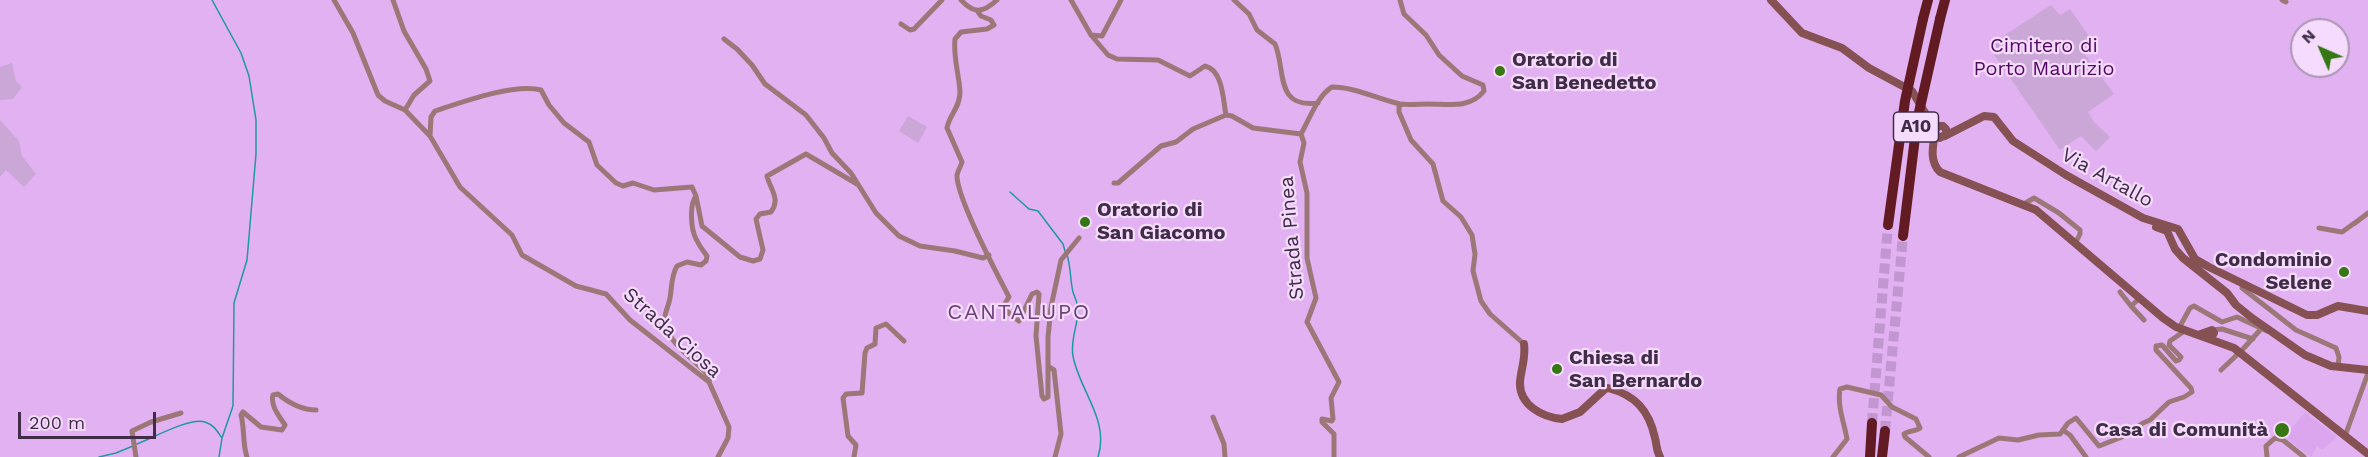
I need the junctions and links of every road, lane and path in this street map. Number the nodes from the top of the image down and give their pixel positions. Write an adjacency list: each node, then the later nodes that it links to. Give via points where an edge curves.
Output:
1 (334, 0): 19 (street, Strada Ciosa, via 378,95)
2 (393, 0): 19 (street, via 430,81)
3 (942, 0): 14 (street, via 914,29)
4 (961, 0): 13 (street)
5 (997, 0): 13 (street)
6 (1071, 0): 15 (street)
7 (1121, 0): 15 (street, via 1102,36)
8 (1234, 0): 17 (street, via 1249,14 1257,30 1275,44 1286,88 1298,101)
9 (1400, 0): 18 (street, via 1404,14 1426,35 1439,55 1462,76 1485,89 1480,97 1465,104)
10 (1771, 0): 21 (street, via 1802,33 1842,48 1912,91)
11 (1928, 0): 31 (highway, A10, bridge, via 1905,101)
12 (1945, 0): 34 (highway, A10, bridge, via 1917,121)
13 (978, 12): 37 (street, via 993,21 992,28 961,32 955,39 960,92 947,128 962,162 958,184)
14 (901, 24)
15 (1091, 34): 20 (street, via 1117,59 1158,60 1190,76 1209,66 1218,78)
16 (724, 39): 25 (street, via 752,65 765,84 806,115)
17 (1318, 103): 18 (street, via 1329,88 1339,87); 22 (street)
18 (1403, 104): 50 (street, via 1399,112 1411,140 1433,164 1443,201 1461,217 1472,235 1473,271 1481,301)
19 (405, 110): 23 (street, Strada Ciosa)
20 (1226, 115): 22 (street, via 1254,128); 24 (street, via 1161,146)
21 (1940, 132): 27 (street, via 1933,153 1936,168 1946,176); 28 (street, Via Artallo, via 1984,116 1994,117 2023,148)
22 (1301, 134): 71 (street, Strada Pinea, via 1304,143 1300,162 1307,193 1307,258 1316,298 1307,322 1339,382 1331,398 1334,419 1322,419 1334,434)
23 (430, 136): 26 (street, via 435,111 519,88 541,90 564,123 589,142 597,165 619,185 633,183 654,190 689,186); 56 (street, Strada Ciosa, via 460,187 506,228 522,255 576,286 606,294 630,320)
24 (1114, 183)
25 (857, 184): 26 (street, via 809,155 767,176 776,204 771,212 756,219 763,253 753,261 740,256 702,226); 37 (street, via 876,213 906,241 983,258)
26 (696, 196): 56 (street, via 692,203 693,230 706,261 701,265 687,262 677,266 665,316 670,335 707,373)
27 (2022, 205): 36 (street, via 2043,216); 36 (street, via 2034,198 2059,213 2080,230)
28 (2129, 211): 42 (street, Via Artallo, via 2176,228 2198,262 2307,315 2338,306); 47 (street, via 2138,220 2167,231 2183,258 2244,312)
29 (2368, 213): 30 (street)
30 (2356, 222): 32 (street, via 2342,232); 33 (street)
31 (1888, 225)
32 (2319, 228)
33 (2346, 228)
34 (1903, 236)
35 (1079, 238): 52 (street, via 1066,251 1059,267 1049,317)
36 (2075, 244): 40 (street)
37 (989, 255): 52 (street, via 1009,297 1004,309 1019,321 1032,294 1039,294 1036,336 1044,399 1048,397)
38 (2242, 288): 53 (street, via 2296,330 2336,348)
39 (2120, 292): 41 (street)
40 (2140, 298): 41 (street); 44 (street)
41 (2131, 306): 43 (street)
42 (2368, 311)
43 (2144, 320)
44 (2182, 329): 45 (street, via 2192,306 2222,322 2237,317); 46 (street); 62 (street, via 2169,345 2180,360 2172,358 2162,345 2156,346 2156,350 2192,392 2169,402 2150,420 2104,445 2095,443 2078,418 2073,418)
45 (2261, 329): 47 (street); 48 (street)
46 (2212, 335): 48 (street, via 2222,329); 51 (street)
47 (2282, 338): 53 (street, via 2312,359)
48 (2253, 339): 51 (street)
49 (904, 341): 68 (street, via 886,324 876,328 875,344 865,352 862,393 846,394 843,398 848,436 856,443)
50 (1524, 344): 72 (street, via 1520,382 1522,395 1534,409 1562,419 1572,417 1605,389 1618,391 1641,405)
51 (2241, 351): 54 (street); 63 (street)
52 (1049, 367): 69 (street, via 1054,370 1061,434)
53 (2338, 367): 55 (street)
54 (2220, 370)
55 (2368, 372): 63 (street)
56 (709, 382): 67 (street, Strada Ciosa, via 729,427)
57 (316, 410): 66 (street, via 273,395 285,425 282,430 265,428 243,412 242,438)
58 (181, 413): 64 (street, via 135,429 131,433)
59 (1213, 417): 70 (street)
60 (1872, 423): 74 (highway)
61 (1885, 431): 75 (highway)
62 (2064, 431): 77 (street, via 2018,440 1999,438); 78 (street)
63 (2345, 436): 65 (street)
64 (136, 454)
65 (2368, 454)
66 (247, 457)
67 (718, 457)
68 (854, 457)
69 (1055, 457)
70 (1225, 457)
71 (1334, 457)
72 (1660, 457)
73 (1833, 457): 76 (street, via 1847,439 1839,397 1840,389 1847,387 1881,395 1892,407 1916,419 1920,428 1907,432 1905,437)
74 (1870, 457)
75 (1882, 457)
76 (1929, 457)
77 (1959, 457)
78 (2086, 457)
79 (2267, 457): 80 (street, via 2266,446 2275,438)
80 (2304, 457)

